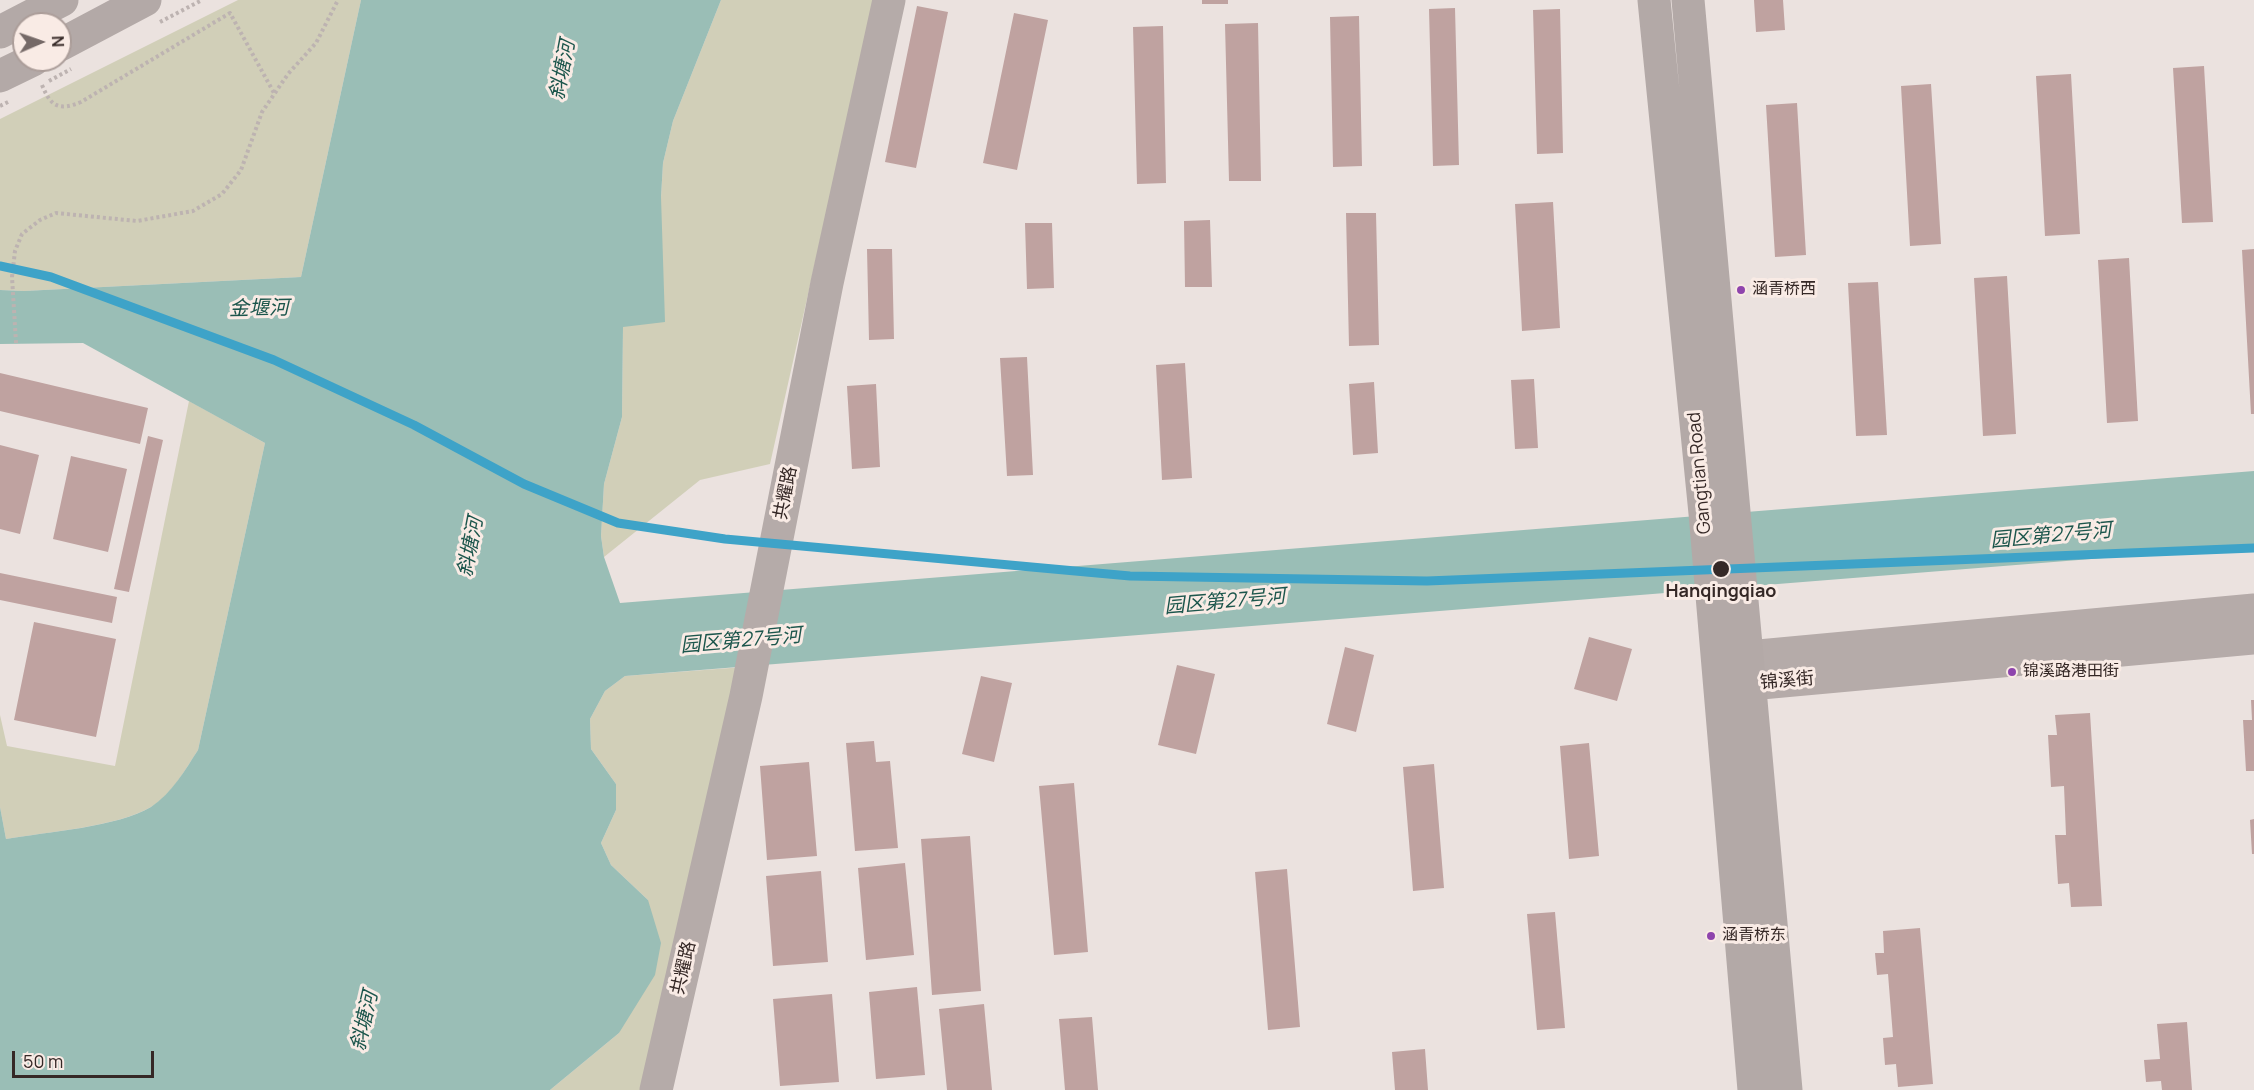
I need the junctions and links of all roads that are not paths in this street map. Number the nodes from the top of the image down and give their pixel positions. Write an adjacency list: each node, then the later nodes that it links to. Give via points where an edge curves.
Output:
1 (62, 0): 6 (main road)
2 (145, 0): 7 (main road)
3 (889, 0): 16 (street, 共耀路, via 825,295 746,696)
4 (1654, 0): 10 (main road, Gangtian Road)
5 (1688, 0): 10 (main road, Gangtian Road)
6 (0, 32)
7 (72, 39)
8 (37, 73): 9 (main road)
9 (0, 76)
10 (1719, 511): 11 (main road, Gangtian Road)
11 (1727, 602): 14 (main road, Gangtian Road); 15 (main road, Gangtian Road)
12 (2254, 610): 14 (street, 锦溪街)
13 (2254, 638): 14 (street, 锦溪街)
14 (1749, 671): 15 (street, 锦溪街); 18 (main road, Gangtian Road)
15 (1718, 673): 17 (main road, Gangtian Road)
16 (656, 1090)
17 (1754, 1090)
18 (1786, 1090)

